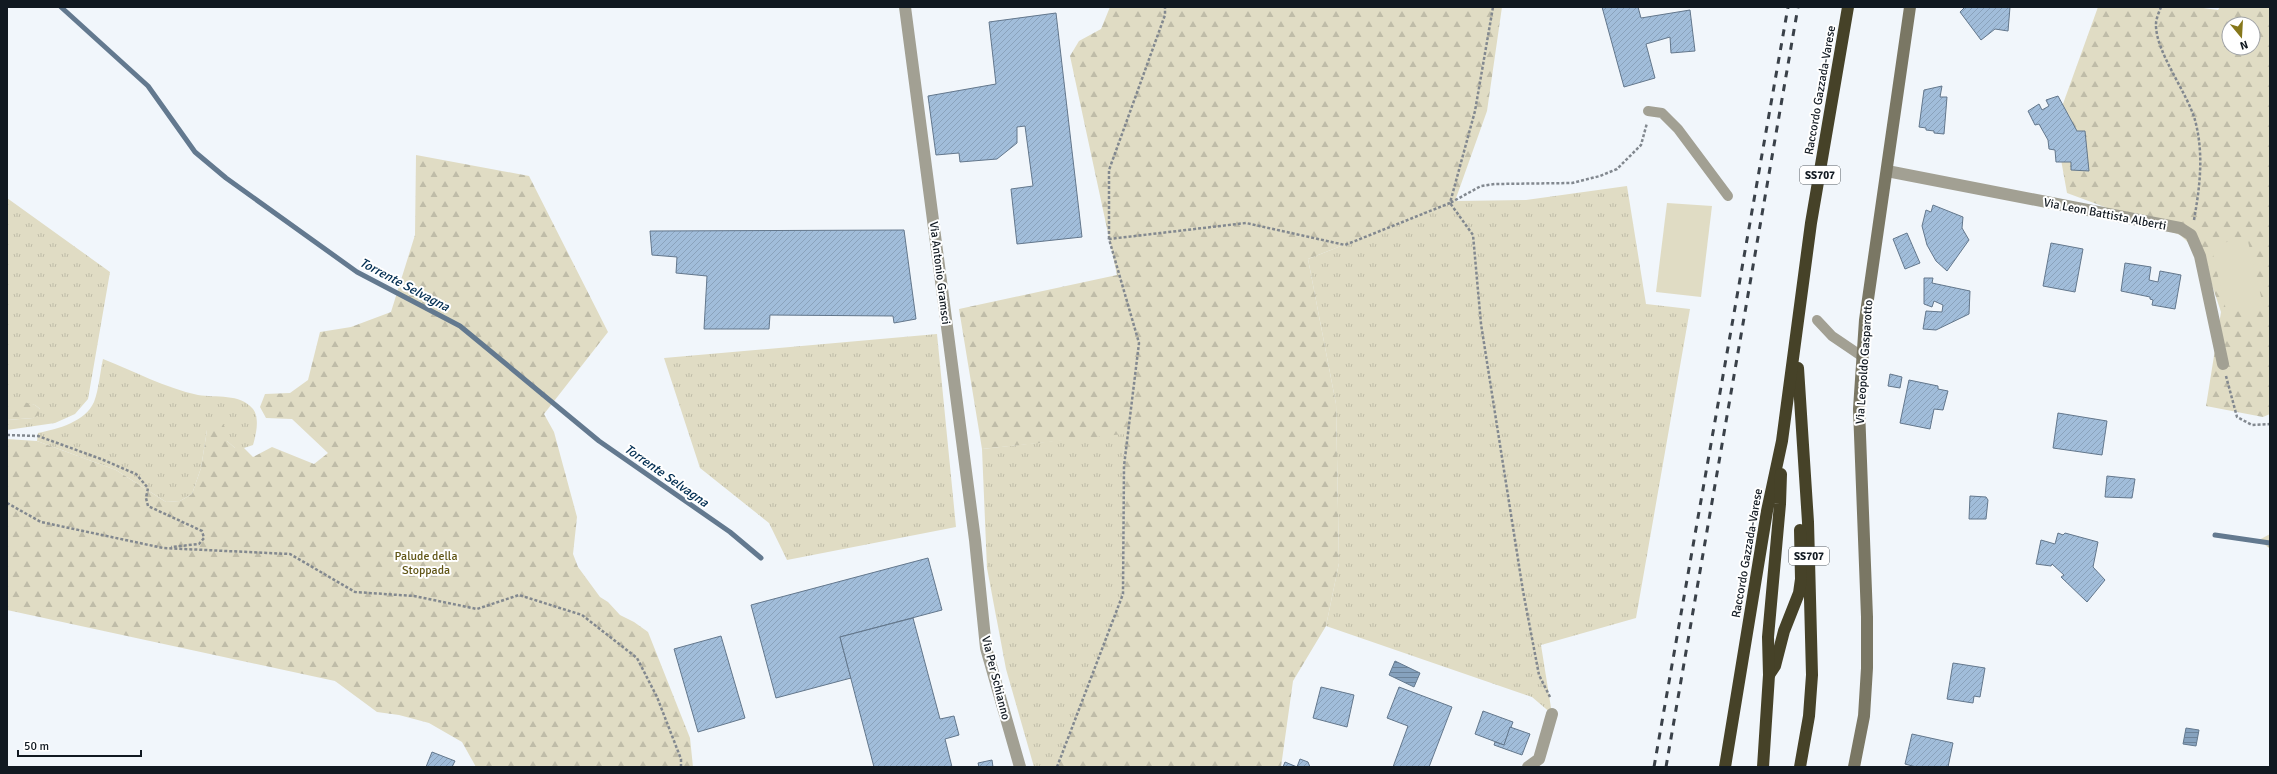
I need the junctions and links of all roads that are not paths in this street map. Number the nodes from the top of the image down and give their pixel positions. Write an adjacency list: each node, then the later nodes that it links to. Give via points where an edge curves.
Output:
1 (905, 7): 13 (street, Via Antonio Gramsci)
2 (1848, 7): 8 (highway, Raccordo Gazzada-Varese / SS707, via 1812,223)
3 (1910, 7): 5 (main road, Via Leopoldo Gasparotto)
4 (1648, 111): 6 (lane, via 1662,113 1678,129)
5 (1887, 171): 9 (main road, Via Leopoldo Gasparotto, via 1865,320); 10 (street, Via Leon Battista Alberti, via 2180,228 2191,235 2200,256)
6 (1728, 196)
7 (1817, 320): 9 (lane, via 1832,336)
8 (1796, 344): 11 (highway, Raccordo Gazzada-Varese / SS707); 12 (highway, Raccordo Gazzada-Varese / SS707)
9 (1863, 357): 21 (main road, Via Leopoldo Gasparotto, via 1859,409 1867,617 1866,668 1864,716)
10 (2223, 364)
11 (1801, 415): 14 (highway, via 1801,579 1799,593 1784,631 1775,666); 20 (highway, Raccordo Gazzada-Varese / SS707, via 1808,522 1812,675 1809,716)
12 (1782, 441): 14 (highway, via 1780,504 1768,637); 18 (highway, Raccordo Gazzada-Varese / SS707, via 1767,511)
13 (975, 540): 16 (street, Via Per Schianno, via 986,648)
14 (1769, 675): 19 (highway)
15 (1552, 714): 17 (street, via 1539,759)
16 (1020, 767)
17 (1528, 767)
18 (1725, 767)
19 (1763, 767)
20 (1800, 767)
21 (1854, 767)

